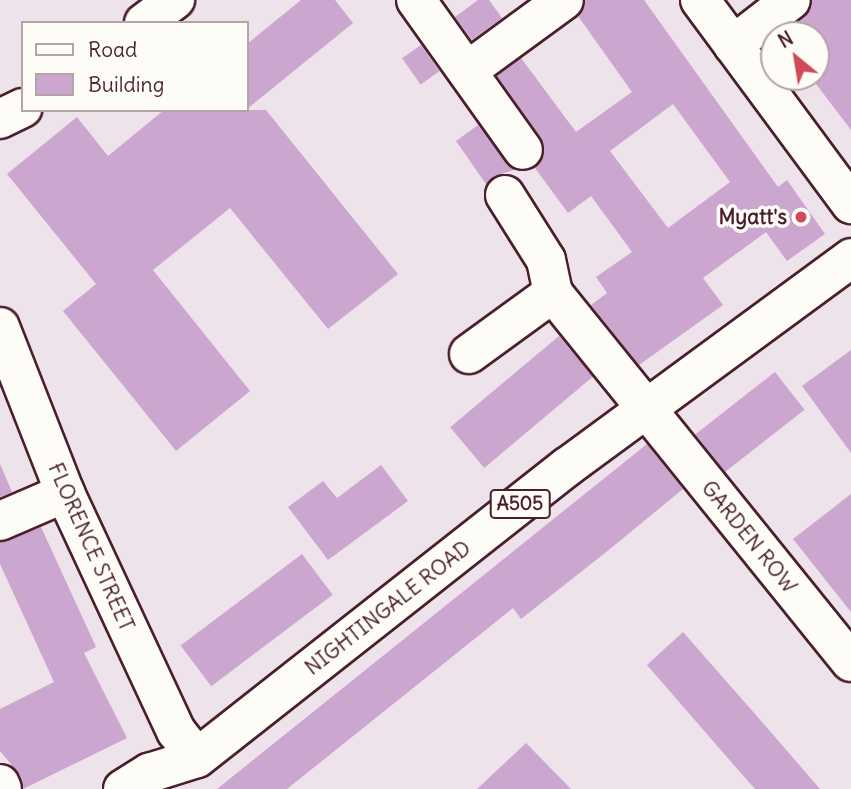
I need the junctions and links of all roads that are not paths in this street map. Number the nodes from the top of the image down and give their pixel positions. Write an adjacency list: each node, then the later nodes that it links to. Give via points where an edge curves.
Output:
1 (175, 0): 6 (street)
2 (416, 0): 8 (street)
3 (564, 0): 8 (street)
4 (700, 0): 7 (street)
5 (791, 0): 7 (street)
6 (147, 21)
7 (733, 45): 13 (street)
8 (467, 72): 11 (street)
9 (21, 109): 10 (street)
10 (0, 119)
11 (523, 150)
12 (505, 195): 15 (street, via 546,260)
13 (851, 204)
14 (851, 258): 18 (street, NIGHTINGALE ROAD / A505)
15 (553, 293): 17 (street); 18 (street, GARDEN ROW)
16 (0, 327): 19 (street, FLORENCE STREET)
17 (469, 354)
18 (647, 410): 21 (street, GARDEN ROW); 22 (street, NIGHTINGALE ROAD / A505, via 567,467)
19 (65, 493): 20 (street); 22 (street, FLORENCE STREET)
20 (0, 521)
21 (851, 662)
22 (193, 774): 25 (street, NIGHTINGALE ROAD / A505, via 149,773)
23 (0, 784): 24 (street)
24 (2, 789)
25 (123, 789)

